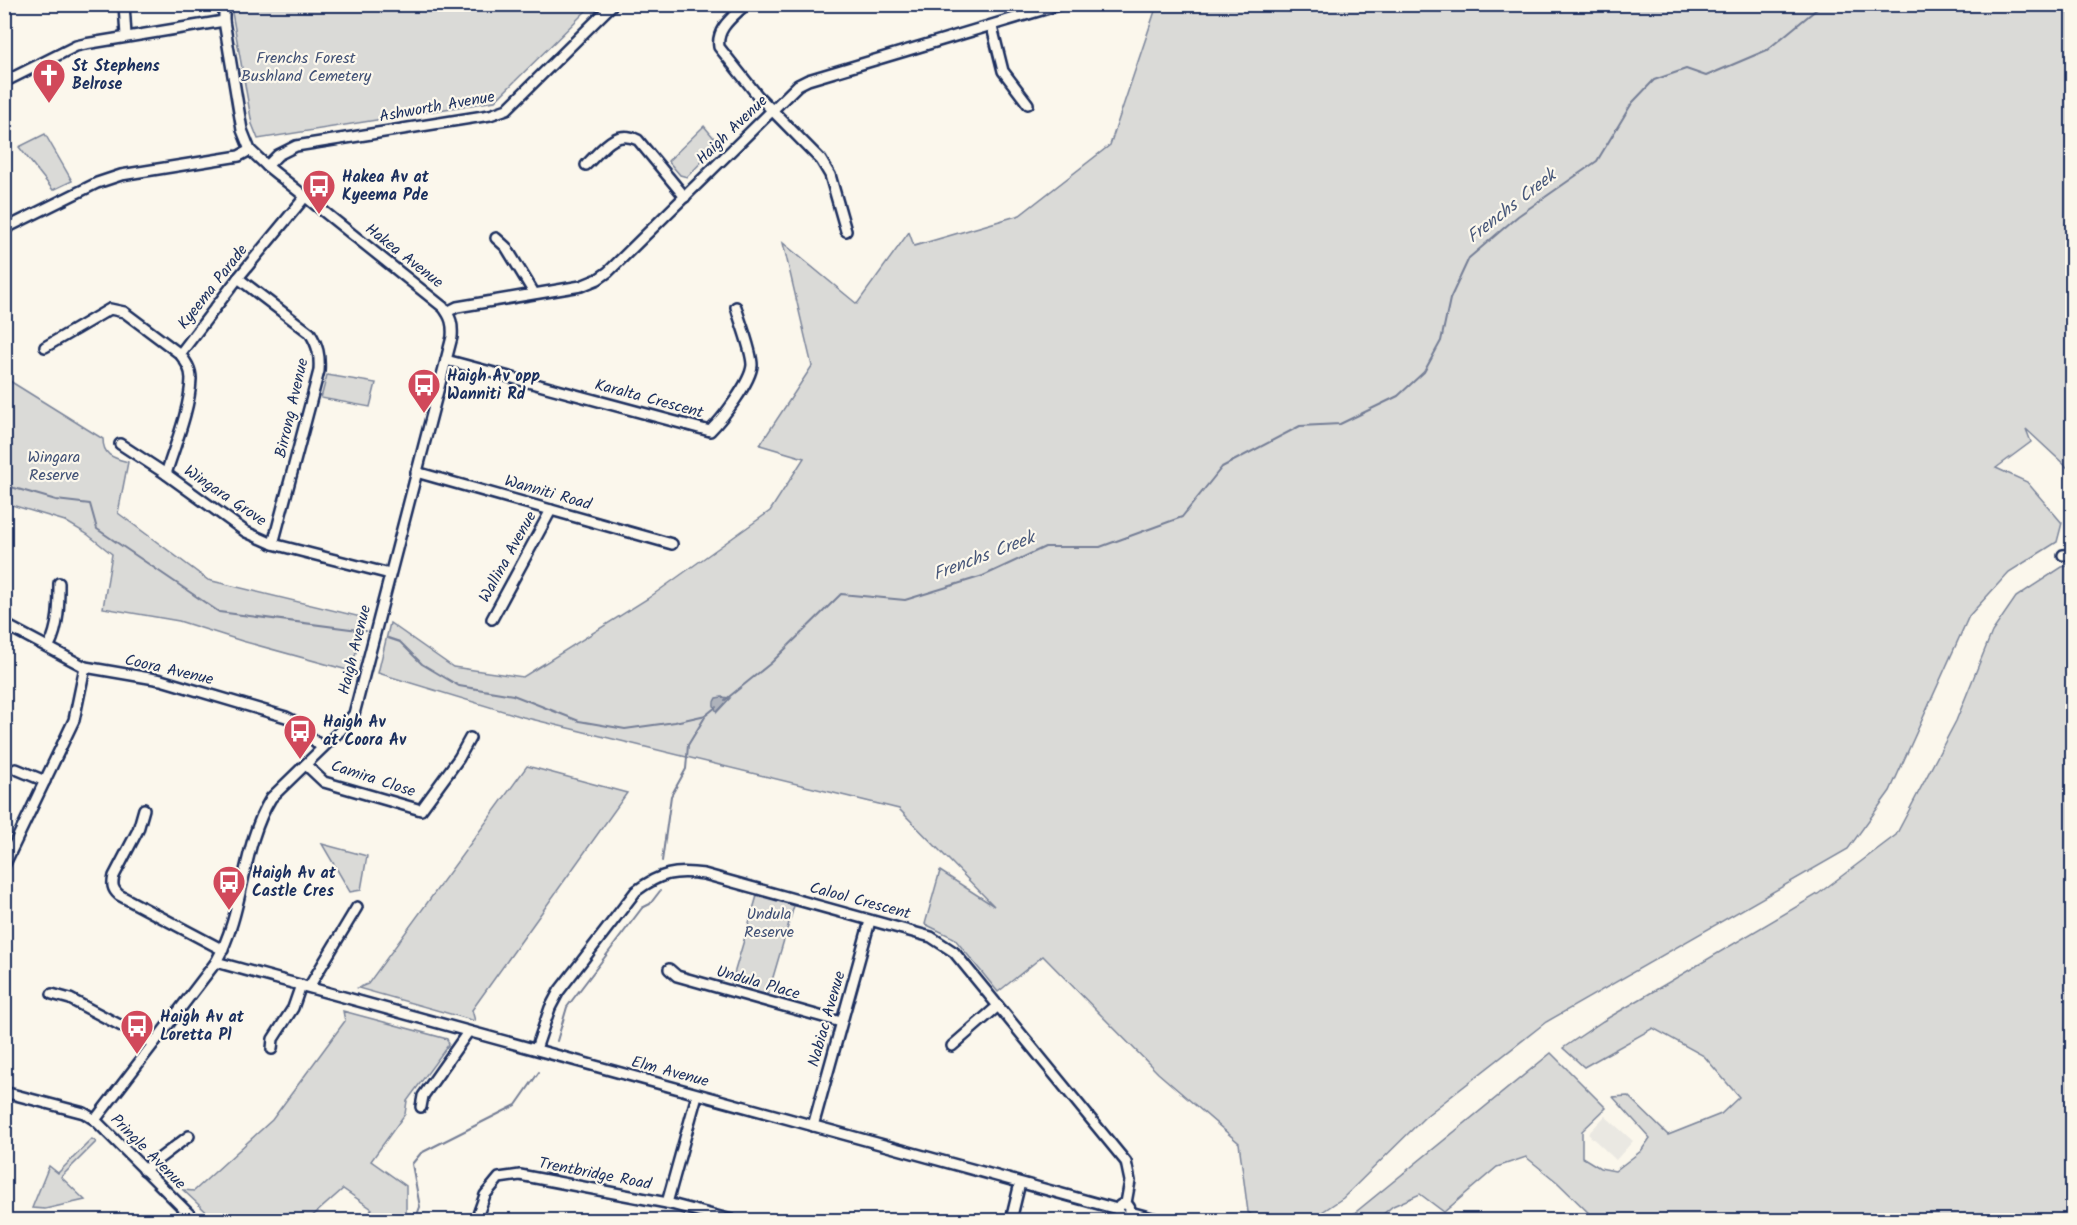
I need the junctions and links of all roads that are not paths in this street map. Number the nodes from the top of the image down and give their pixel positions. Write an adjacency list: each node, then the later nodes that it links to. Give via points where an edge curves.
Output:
1 (124, 4): 8 (street)
2 (224, 4): 6 (street, Hakea Avenue)
3 (613, 4): 14 (street, Ashworth Avenue, via 507,110 296,146)
4 (746, 4): 11 (street, via 721,29 719,47)
5 (1062, 4): 7 (street, Haigh Avenue)
6 (224, 21): 8 (street); 12 (street, Hakea Avenue, via 242,130)
7 (992, 27): 10 (street, via 1003,71); 11 (street, Haigh Avenue, via 808,80)
8 (126, 36): 9 (street, via 76,46)
9 (4, 82)
10 (1028, 105)
11 (773, 111): 16 (street, Haigh Avenue); 18 (street, via 821,160 830,175)
12 (250, 150): 14 (street, Hakea Avenue); 17 (street, via 239,156 121,174)
13 (586, 165): 16 (street, via 617,137 628,135 638,140)
14 (267, 166): 15 (street, Hakea Avenue)
15 (305, 197): 20 (street, Kyeema Parade); 23 (street, Hakea Avenue)
16 (685, 197): 21 (street, Haigh Avenue, via 598,279 581,286)
17 (4, 229)
18 (846, 231)
19 (496, 238): 21 (street, via 506,247)
20 (238, 278): 26 (street, Kyeema Parade); 32 (street, Birrong Avenue, via 309,333 318,345 320,357)
21 (534, 293): 23 (street, Haigh Avenue)
22 (736, 307): 27 (street, Karalta Crescent, via 752,363 751,375 722,420 710,431)
23 (447, 312): 24 (street, Hakea Avenue)
24 (453, 325): 27 (street, Haigh Avenue)
25 (45, 347): 26 (street, via 110,309 123,312)
26 (180, 354): 30 (street, Kyeema Parade, via 189,366 191,379)
27 (446, 360): 29 (street, Haigh Avenue)
28 (120, 444): 30 (street, Wingara Grove)
29 (416, 472): 31 (street, Wanniti Road); 34 (street, Haigh Avenue)
30 (166, 474): 32 (street, Wingara Grove, via 246,532)
31 (551, 510): 33 (street, Wanniti Road); 36 (street, Wallina Avenue)
32 (273, 544): 34 (street, Wingara Grove)
33 (672, 544)
34 (390, 574): 41 (street, Haigh Avenue, via 354,714)
35 (59, 583): 38 (street, via 58,612)
36 (492, 619)
37 (4, 624): 38 (street, Coora Avenue)
38 (49, 646): 39 (street, Coora Avenue)
39 (85, 667): 41 (street, Coora Avenue, via 169,682 286,717); 44 (street, via 74,720)
40 (470, 738): 42 (street, Camira Close, via 421,810 324,782)
41 (322, 748): 42 (street, Haigh Avenue)
42 (306, 765): 49 (street, Haigh Avenue, via 263,810)
43 (16, 769): 44 (street)
44 (45, 781): 46 (street)
45 (144, 809): 49 (street, via 138,830 114,876 114,891)
46 (4, 866)
47 (357, 907): 52 (street)
48 (870, 921): 54 (street, Calool Crescent, via 931,937 954,952); 55 (street, Nabiac Avenue); 60 (street, Calool Crescent, via 704,874 669,873 636,891 558,992)
49 (223, 950): 50 (street, Haigh Avenue)
50 (216, 962): 52 (street, Elm Avenue); 57 (street, Haigh Avenue)
51 (669, 969): 55 (street, Undula Place, via 677,976)
52 (305, 986): 56 (street, Elm Avenue); 59 (street, via 273,1039)
53 (52, 994): 57 (street, via 70,999)
54 (998, 1006): 58 (street); 70 (street, Calool Crescent, via 1126,1162 1130,1181)
55 (842, 1022): 65 (street, Nabiac Avenue)
56 (468, 1032): 60 (street, Elm Avenue); 63 (street, via 423,1096)
57 (154, 1043): 64 (street, Haigh Avenue)
58 (951, 1046)
59 (272, 1049)
60 (536, 1049): 62 (street, Elm Avenue)
61 (4, 1092): 64 (street, Pringle Avenue, via 84,1113)
62 (697, 1095): 65 (street, Elm Avenue); 69 (street)
63 (421, 1107)
64 (95, 1120): 67 (street, Pringle Avenue)
65 (813, 1125): 68 (street, Elm Avenue)
66 (189, 1136): 67 (street)
67 (144, 1170): 71 (street, Pringle Avenue)
68 (1020, 1183): 70 (street, Elm Avenue, via 1117,1209 1122,1216 1129,1214); 74 (street)
69 (667, 1203): 72 (street, Trentbridge Road, via 520,1175 499,1178 484,1195); 73 (street, Trentbridge Road)
70 (1128, 1207): 75 (street)
71 (195, 1221)
72 (476, 1221)
73 (732, 1221)
74 (1011, 1221)
75 (1160, 1221)

